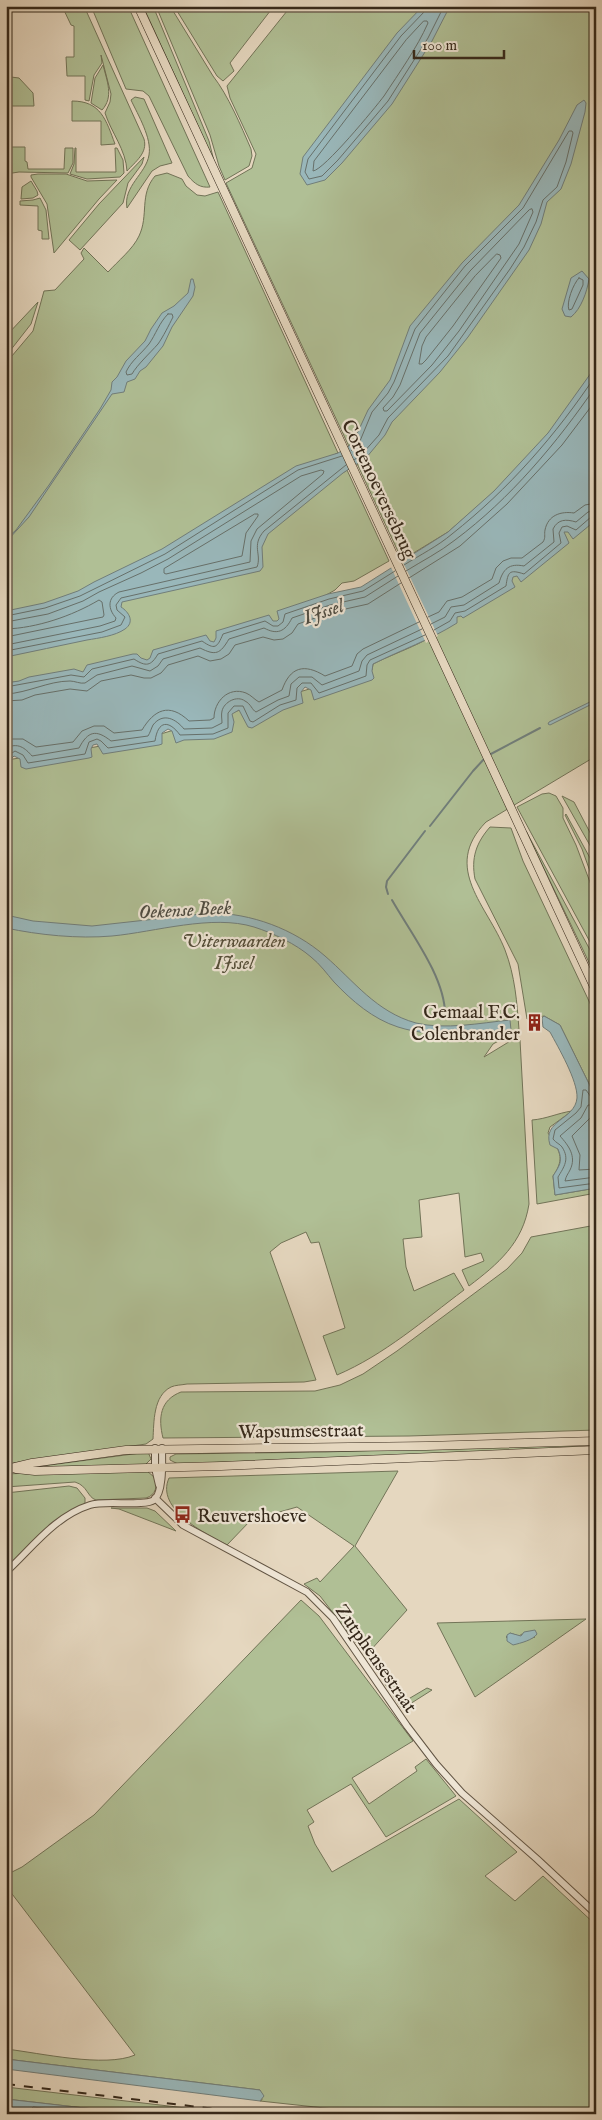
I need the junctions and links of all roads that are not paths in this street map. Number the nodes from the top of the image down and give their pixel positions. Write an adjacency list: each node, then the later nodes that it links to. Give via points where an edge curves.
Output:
1 (138, 6): 2 (main road, Cortenoeversebrug)
2 (596, 991)
3 (596, 1440): 4 (main road, Wapsumsestraat, via 426,1446)
4 (158, 1448): 6 (street); 7 (main road, Wapsumsestraat, via 79,1456)
5 (596, 1450): 6 (main road, Wapsumsestraat)
6 (158, 1468): 7 (main road, Wapsumsestraat); 8 (street, via 159,1493)
7 (7, 1469)
8 (156, 1498): 9 (street, via 146,1503 102,1502 91,1505 60,1521); 10 (street, Zutphensestraat, via 183,1525 306,1592 320,1604 436,1764 462,1793)
9 (6, 1572)
10 (596, 1914)

